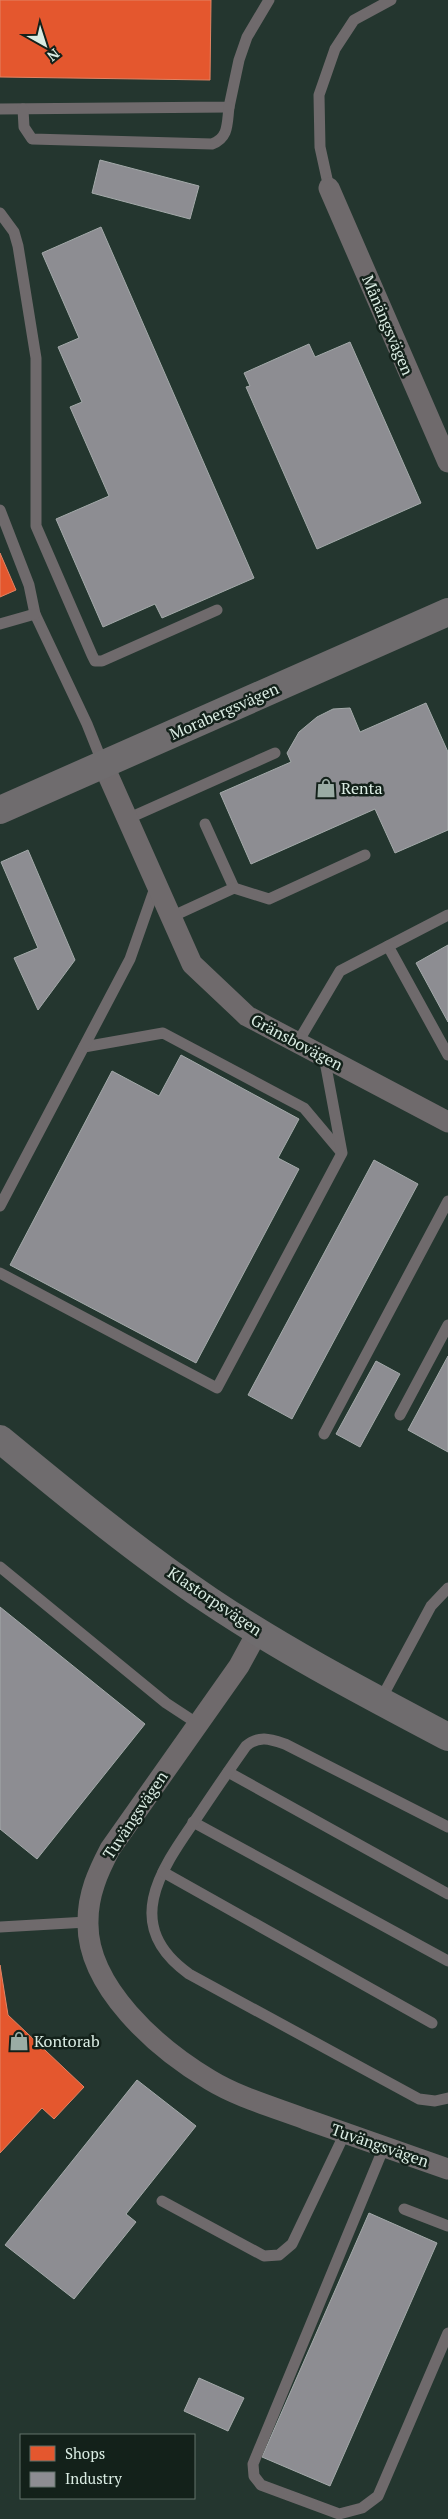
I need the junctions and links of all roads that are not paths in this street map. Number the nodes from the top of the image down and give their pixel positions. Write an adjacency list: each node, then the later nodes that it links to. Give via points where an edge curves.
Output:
1 (269, 0): 3 (lane, via 247,37)
2 (391, 0): 6 (lane, via 354,20 335,49 319,95 320,147)
3 (229, 107): 5 (lane); 5 (lane, via 225,134 221,141 212,144 32,138 24,127)
4 (0, 109): 5 (lane)
5 (23, 109)
6 (329, 188): 8 (street, Månängsvägen)
7 (0, 213): 10 (lane, via 14,232 18,246 36,358 36,526 95,661 102,661)
8 (448, 462)
9 (0, 510): 12 (lane, via 29,584)
10 (217, 610)
11 (448, 612): 15 (street, Morabergsvägen)
12 (35, 614): 13 (lane); 15 (lane)
13 (0, 624)
14 (275, 754): 17 (lane)
15 (103, 764): 16 (street, Morabergsvägen); 17 (street, Gränsbovägen)
16 (0, 810)
17 (127, 819): 20 (street, Gränsbovägen)
18 (205, 824): 21 (lane)
19 (365, 855): 21 (lane, via 269,899)
20 (156, 884): 23 (street, Gränsbovägen); 26 (lane, via 130,959)
21 (234, 888): 23 (lane)
22 (448, 915): 24 (lane)
23 (171, 917): 25 (street, Gränsbovägen, via 192,964 247,1016)
24 (388, 946): 25 (lane, via 340,971); 27 (lane)
25 (298, 1042): 28 (street, Gränsbovägen)
26 (84, 1046): 30 (lane, via 163,1033 304,1108); 32 (lane)
27 (448, 1055)
28 (324, 1056): 29 (street, Gränsbovägen); 30 (lane)
29 (448, 1122)
30 (342, 1153): 33 (lane, via 217,1388)
31 (448, 1201): 36 (lane)
32 (0, 1206)
33 (0, 1273)
34 (448, 1325): 35 (lane)
35 (400, 1415)
36 (324, 1434)
37 (0, 1438): 40 (street, Klastorpsvägen, via 91,1513 210,1601)
38 (0, 1567): 42 (lane, via 166,1703)
39 (448, 1588): 41 (lane, via 431,1606)
40 (258, 1631): 41 (street, Klastorpsvägen); 42 (street, Tuvängsvägen, via 239,1666)
41 (380, 1701): 43 (street, Klastorpsvägen)
42 (198, 1724): 49 (street, Tuvängsvägen, via 110,1849 90,1895)
43 (448, 1737)
44 (228, 1772): 45 (lane); 46 (lane, via 246,1746 266,1738 285,1744); 48 (lane)
45 (193, 1822): 47 (lane, via 166,1861); 51 (lane)
46 (448, 1827)
47 (163, 1872): 52 (lane); 53 (lane, via 153,1896 152,1918 154,1934 173,1963 419,2099 435,2101)
48 (448, 1894)
49 (87, 1922): 50 (lane); 54 (street, Tuvängsvägen, via 92,1951 116,1999 167,2050 211,2081 263,2104)
50 (0, 1927)
51 (448, 1960)
52 (432, 2023)
53 (448, 2098)
54 (345, 2133): 55 (street, Tuvängsvägen); 57 (lane, via 292,2244 279,2255 264,2256)
55 (384, 2146): 56 (street, Tuvängsvägen); 60 (lane, via 253,2464 254,2476 261,2485 338,2514 362,2508 378,2496)
56 (448, 2169)
57 (162, 2201)
58 (404, 2209): 59 (lane)
59 (448, 2226)
60 (448, 2333)

